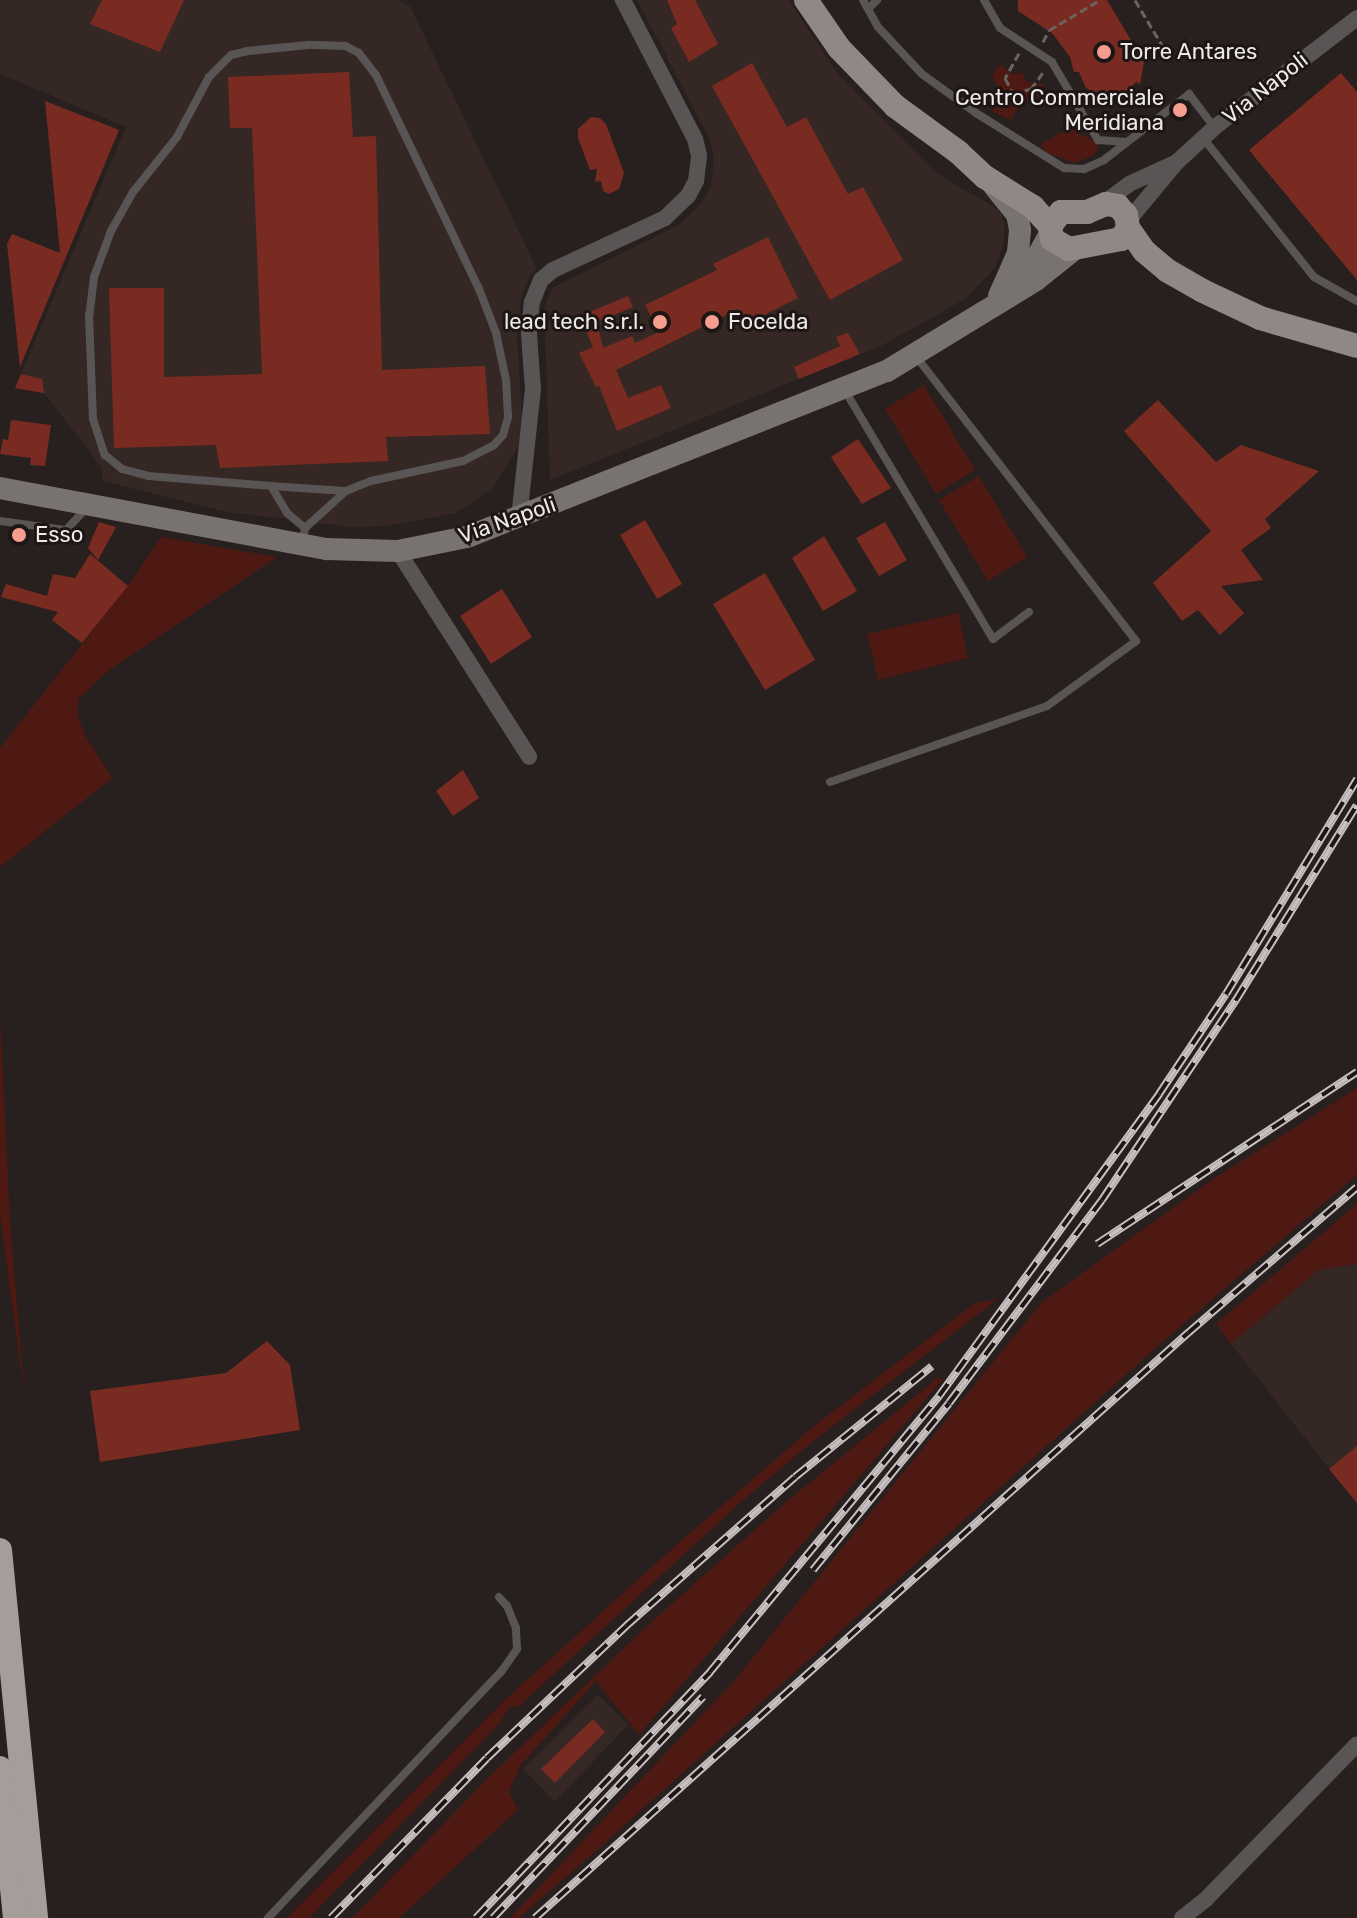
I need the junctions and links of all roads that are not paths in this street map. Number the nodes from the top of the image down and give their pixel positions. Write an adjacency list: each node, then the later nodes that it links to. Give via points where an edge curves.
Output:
1 (623, 0): 30 (street, via 695,139 696,181 665,218 541,280 532,302 529,334 533,389)
2 (806, 0): 10 (main road, via 866,79 920,128)
3 (863, 0): 6 (lane)
4 (877, 0): 6 (lane)
5 (984, 0): 9 (lane, via 1000,28 1052,62 1098,140)
6 (868, 9): 9 (lane, via 922,74 1052,163 1084,169)
7 (1357, 18): 8 (street, Via Napoli)
8 (1209, 133): 9 (lane, via 1189,94); 11 (street, Via Napoli); 21 (lane, via 1314,277)
9 (1127, 142)
10 (958, 152): 12 (main road); 14 (main road)
11 (1177, 162): 13 (street, Via Napoli, via 1129,184); 15 (street, Via Napoli)
12 (985, 177): 16 (main road, via 1033,207); 20 (main road, via 1007,198 1020,230 1018,253)
13 (1100, 206): 14 (main road, via 1087,212); 15 (main road, via 1118,206)
14 (1073, 210): 16 (main road, via 1056,215)
15 (1128, 224): 17 (main road, via 1115,243); 19 (main road, via 1134,240)
16 (1050, 229): 18 (main road, via 1056,244); 20 (main road, Via Napoli, via 1032,266)
17 (1101, 242): 18 (main road); 19 (main road)
18 (1076, 248): 22 (main road, Via Napoli)
19 (1168, 271): 23 (main road, via 1260,318)
20 (999, 296): 22 (main road, Via Napoli)
21 (1357, 301)
22 (980, 314): 24 (main road, Via Napoli)
23 (1357, 346)
24 (914, 355): 25 (main road, Via Napoli); 36 (lane, via 1136,641 1047,706)
25 (844, 389): 30 (main road, Via Napoli); 34 (lane, via 993,639)
26 (271, 486): 28 (lane); 28 (lane, via 148,476 122,469 105,455 93,419 90,379 94,277 133,192 177,137 209,77 231,55 345,46 359,53 376,75 479,289 496,333 508,417 494,445 463,461); 32 (lane)
27 (0, 488): 29 (main road, Via Napoli)
28 (346, 491): 32 (lane)
29 (89, 505): 31 (lane, via 66,530); 32 (main road, Via Napoli)
30 (519, 518): 33 (main road, Via Napoli, via 467,537)
31 (0, 521)
32 (303, 536): 33 (main road, Via Napoli, via 360,552)
33 (398, 551): 35 (street)
34 (1029, 612)
35 (529, 757)
36 (830, 782)
37 (0, 1550): 42 (highway)
38 (499, 1597): 43 (lane, via 517,1639 517,1649 501,1672)
39 (1357, 1744): 44 (street)
40 (0, 1768): 41 (highway)
41 (15, 1918)
42 (36, 1918)
43 (268, 1918)
44 (1182, 1918)

